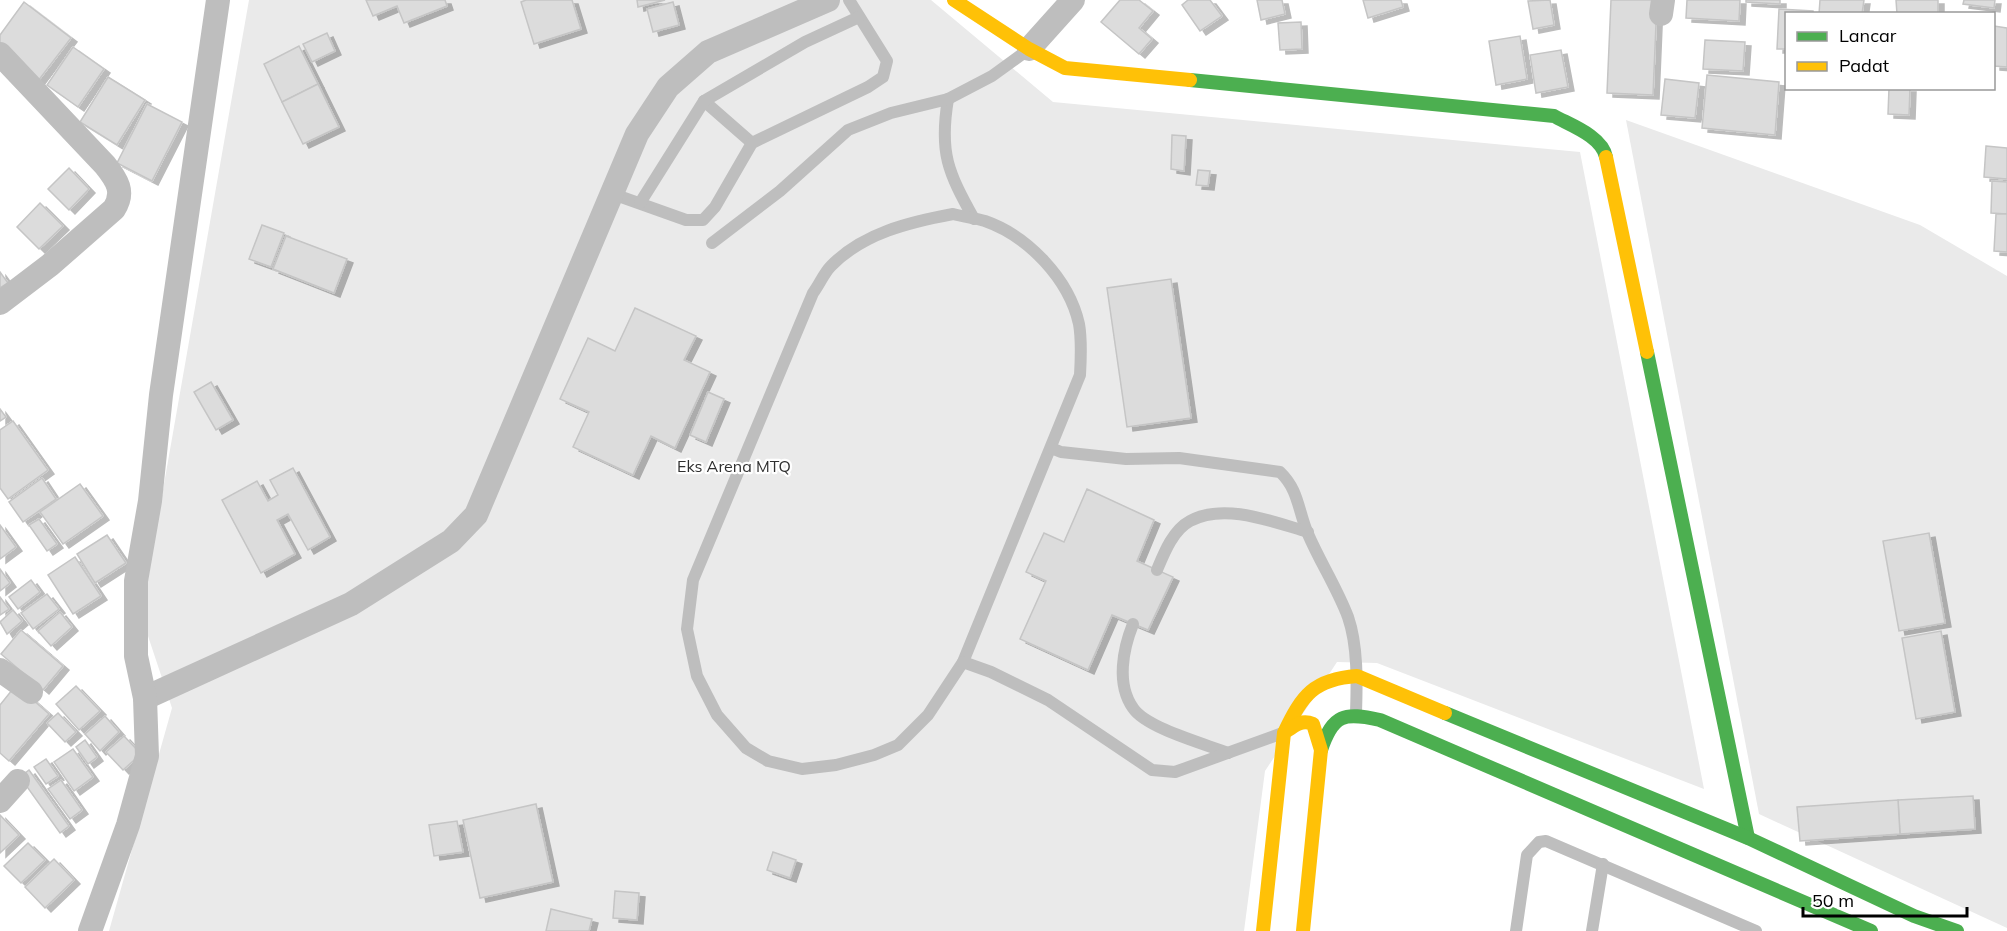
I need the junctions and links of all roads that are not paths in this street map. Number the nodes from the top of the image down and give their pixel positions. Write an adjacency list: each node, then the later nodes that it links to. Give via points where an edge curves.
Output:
1 (218, 0): 25 (street, via 136,581 136,656)
2 (828, 0): 12 (street, via 708,52 668,87 637,134)
3 (849, 0): 6 (lane)
4 (954, 0): 7 (main road)
5 (1073, 0): 7 (street)
6 (859, 17): 10 (lane, via 805,42); 11 (lane, via 887,62 883,76)
7 (1029, 49): 9 (lane, via 992,76); 32 (main road, via 1065,68 1554,116 1590,136 1605,151)
8 (0, 54): 16 (street, via 105,165 121,191 114,209)
9 (948, 99): 14 (lane, via 943,130 945,156 952,179); 15 (lane, via 891,113 848,130 780,191)
10 (704, 101): 11 (lane); 13 (lane)
11 (752, 143): 13 (lane, via 715,207 703,220 686,220)
12 (613, 194): 13 (lane); 25 (street, via 476,515 465,528 451,541 351,604)
13 (640, 203)
14 (974, 219): 17 (lane, via 1006,230 1031,249 1068,294 1078,322 1082,348 1080,375); 21 (lane, via 953,214 913,221 879,234 831,267 813,293 693,580 687,628 697,676 717,715 746,748 768,761 802,769 836,765 898,745 928,715)
15 (712, 243)
16 (0, 303)
17 (1051, 448): 18 (lane, via 1126,459 1179,458 1280,472 1291,482); 21 (lane)
18 (1308, 532): 19 (lane, via 1220,512 1189,521 1170,542); 23 (lane, via 1348,618)
19 (1157, 570)
20 (1133, 624): 29 (lane, via 1123,648 1124,686 1133,709 1152,723)
21 (963, 662): 29 (lane, via 1048,700 1152,770 1175,772)
22 (0, 670): 24 (street)
23 (1357, 676): 26 (lane); 27 (main road, via 1318,683 1296,707); 32 (main road)
24 (31, 692)
25 (145, 698): 35 (street, via 147,756 128,825)
26 (1355, 714): 28 (main road, via 1346,714 1330,725); 41 (main road, via 1380,720)
27 (1284, 733): 28 (main road, via 1296,724 1313,724); 29 (lane); 36 (main road)
28 (1321, 750): 37 (main road)
29 (1228, 753)
30 (18, 781): 31 (street)
31 (0, 801)
32 (1748, 838): 34 (main road)
33 (1603, 864): 38 (lane, via 1557,844 1539,842 1527,855); 39 (lane); 40 (lane)
34 (1914, 916): 42 (main road); 43 (main road)
35 (90, 931)
36 (1263, 931)
37 (1303, 931)
38 (1516, 931)
39 (1592, 931)
40 (1756, 931)
41 (1872, 931)
42 (1907, 931)
43 (1957, 931)

